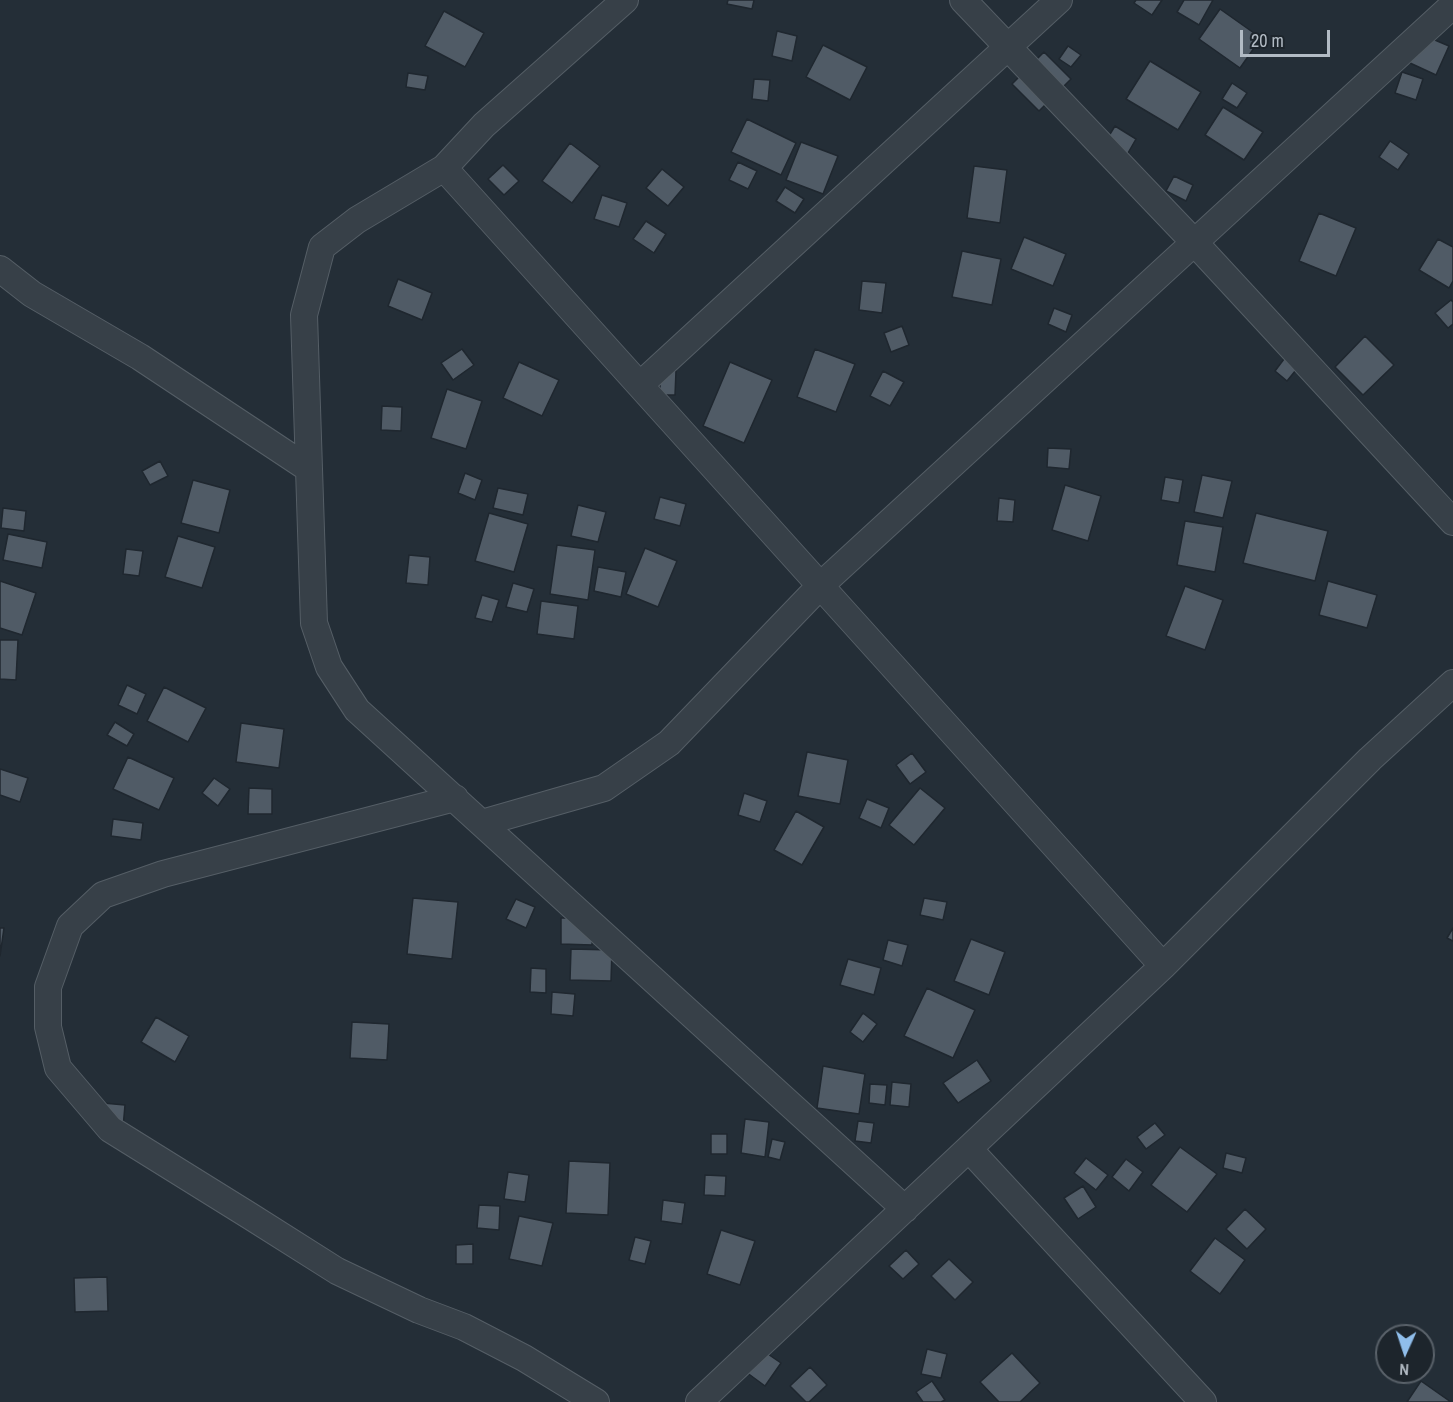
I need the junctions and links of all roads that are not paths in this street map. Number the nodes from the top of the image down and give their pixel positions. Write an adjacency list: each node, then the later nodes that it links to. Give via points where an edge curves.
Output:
1 (626, 0): 6 (street, via 484,125)
2 (963, 0): 5 (street)
3 (1059, 0): 5 (street)
4 (1453, 4): 7 (street)
5 (1008, 46): 7 (street); 9 (street)
6 (444, 168): 9 (street); 10 (street, via 357,220 322,248 304,315)
7 (1194, 242): 11 (street); 12 (street)
8 (0, 269): 10 (street, via 32,294 140,357)
9 (640, 385): 12 (street)
10 (309, 469): 14 (street, via 314,622 329,668 357,710)
11 (1453, 522)
12 (821, 585): 15 (street, via 669,743 604,788); 16 (street)
13 (1453, 683): 16 (street, via 1370,759)
14 (455, 798): 15 (street); 19 (street, via 163,874 103,895 70,926 48,987 48,1027 55,1058 58,1068 120,1136 338,1271 464,1327)
15 (482, 823): 18 (street)
16 (1163, 966): 17 (street)
17 (969, 1149): 18 (street); 21 (street)
18 (905, 1209): 20 (street)
19 (596, 1402)
20 (699, 1402)
21 (1203, 1402)

